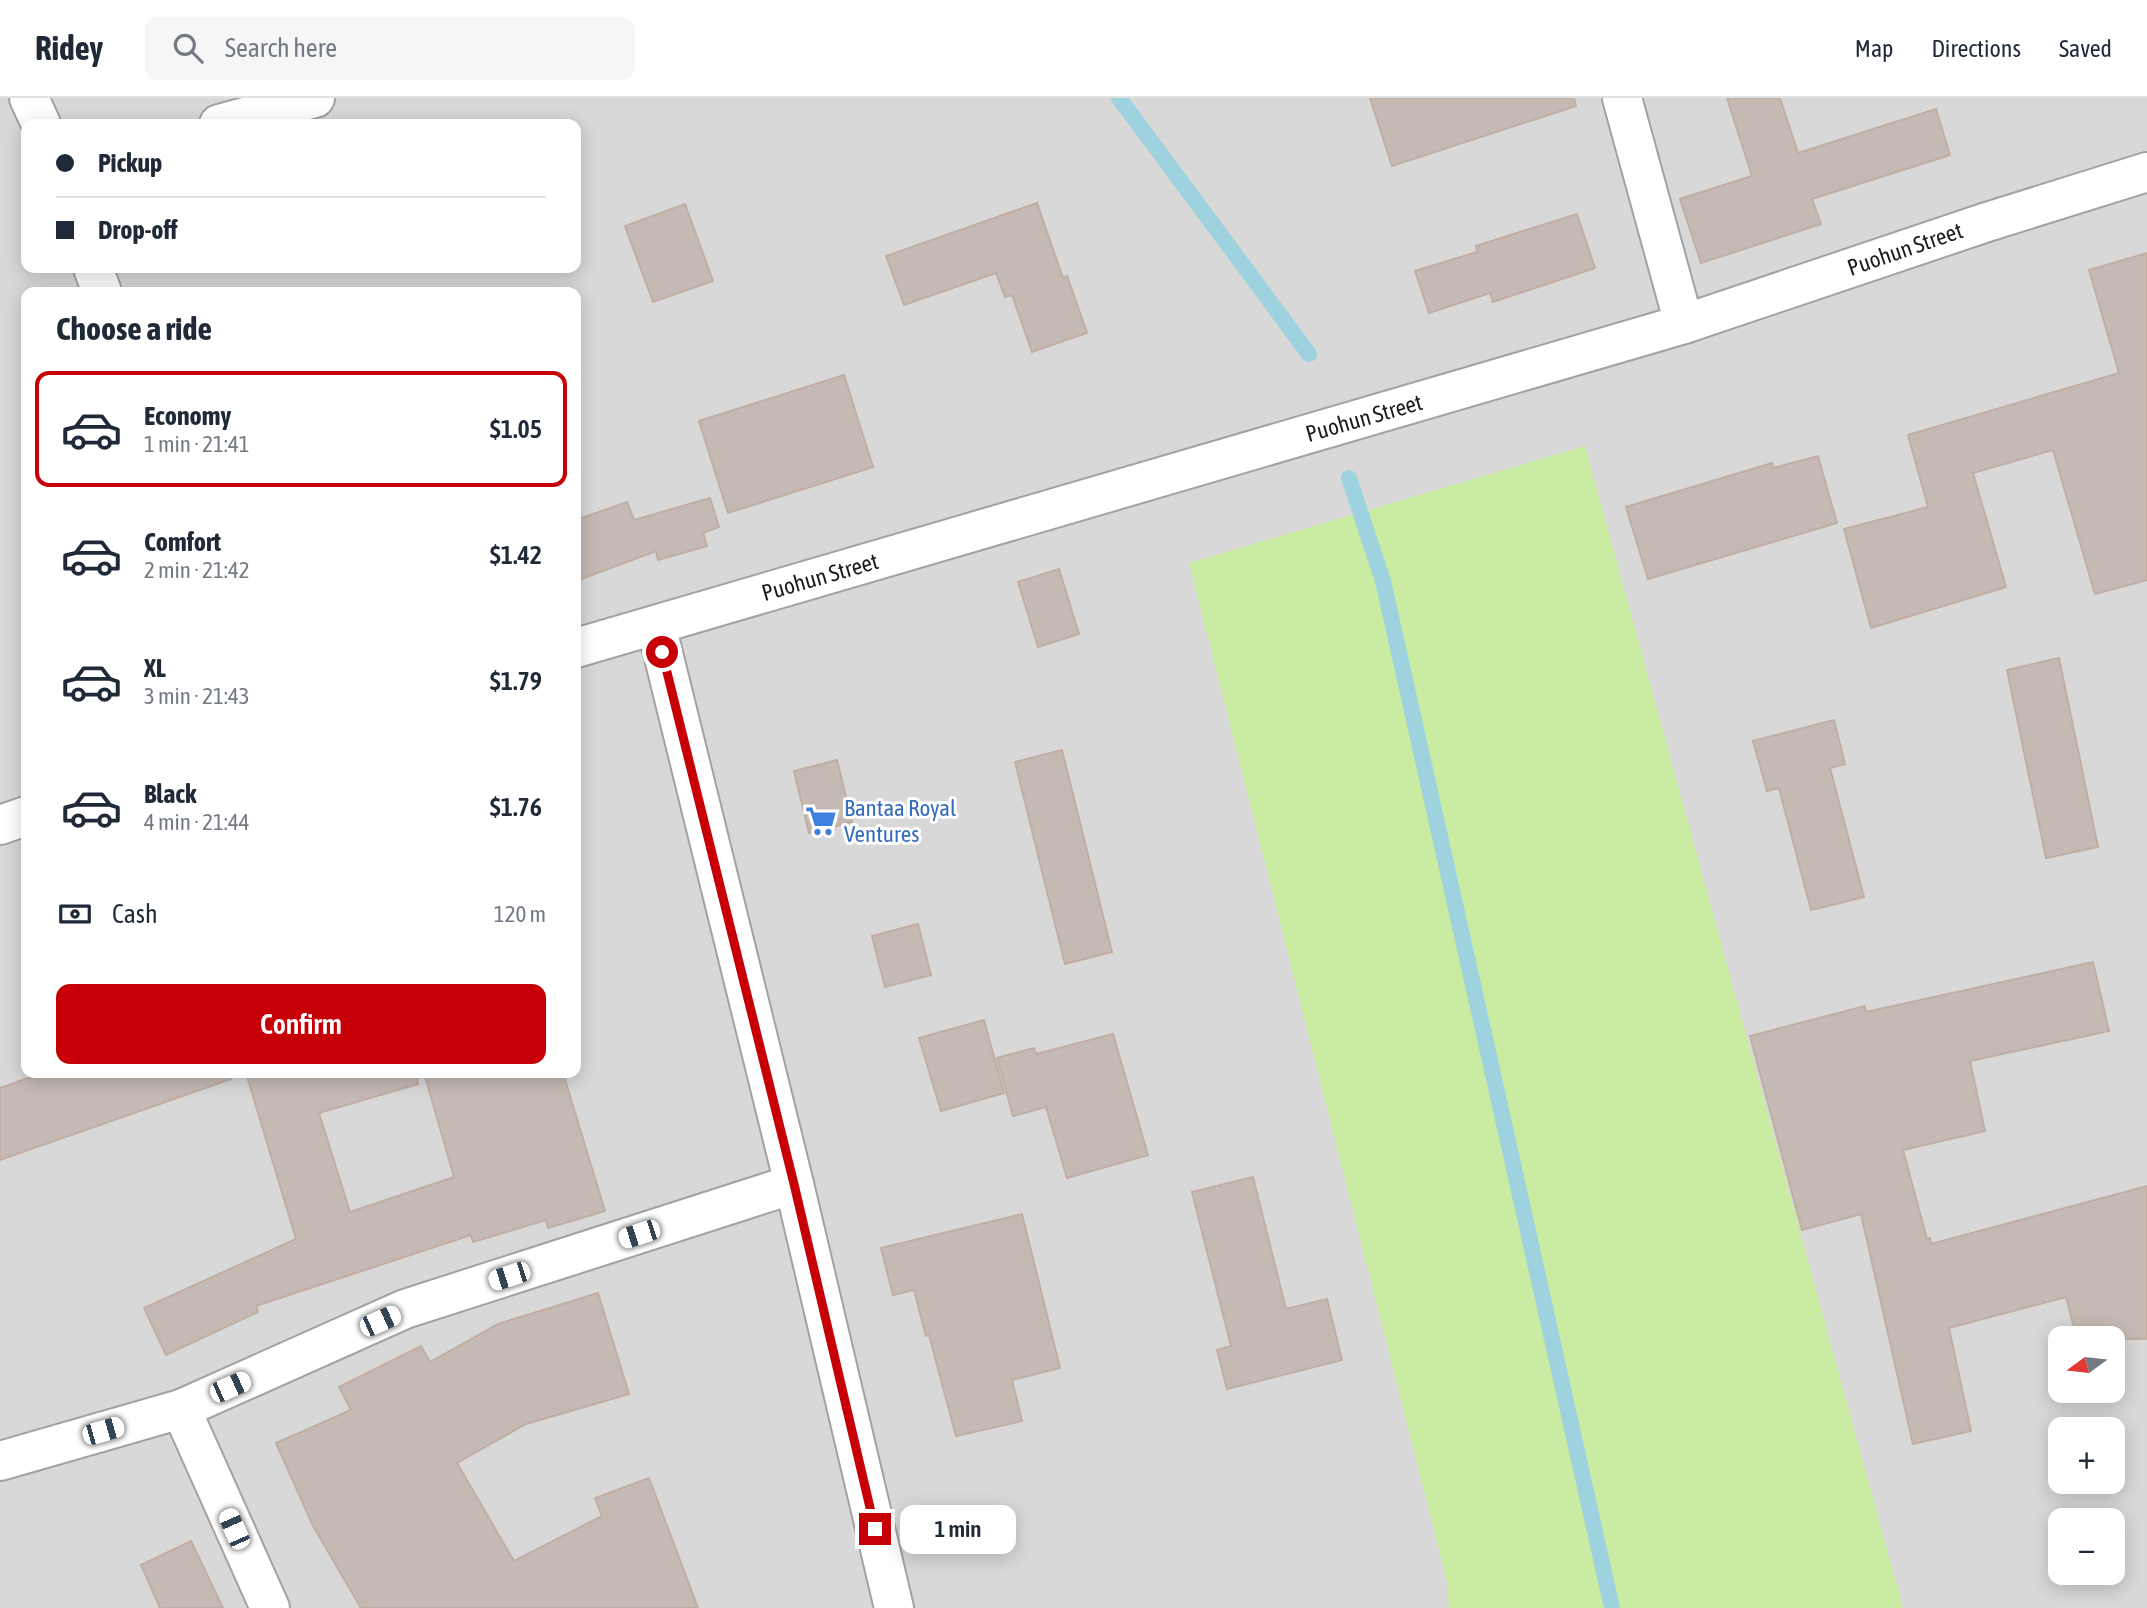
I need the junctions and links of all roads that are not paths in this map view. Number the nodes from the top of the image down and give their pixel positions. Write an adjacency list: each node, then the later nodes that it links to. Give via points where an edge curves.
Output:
1 (29, 98): 4 (street)
2 (316, 98): 5 (street)
3 (1622, 98): 7 (street)
4 (39, 119)
5 (238, 119)
6 (2147, 172): 7 (street, Puohun Street)
7 (1684, 324): 8 (street, Puohun Street)
8 (656, 625): 9 (street, Puohun Street); 12 (street)
9 (581, 647)
10 (21, 818): 11 (street)
11 (0, 825)
12 (794, 1184): 13 (street, via 405,1310); 16 (street)
13 (181, 1409): 14 (street); 15 (street)
14 (0, 1461)
15 (270, 1608)
16 (894, 1608)

